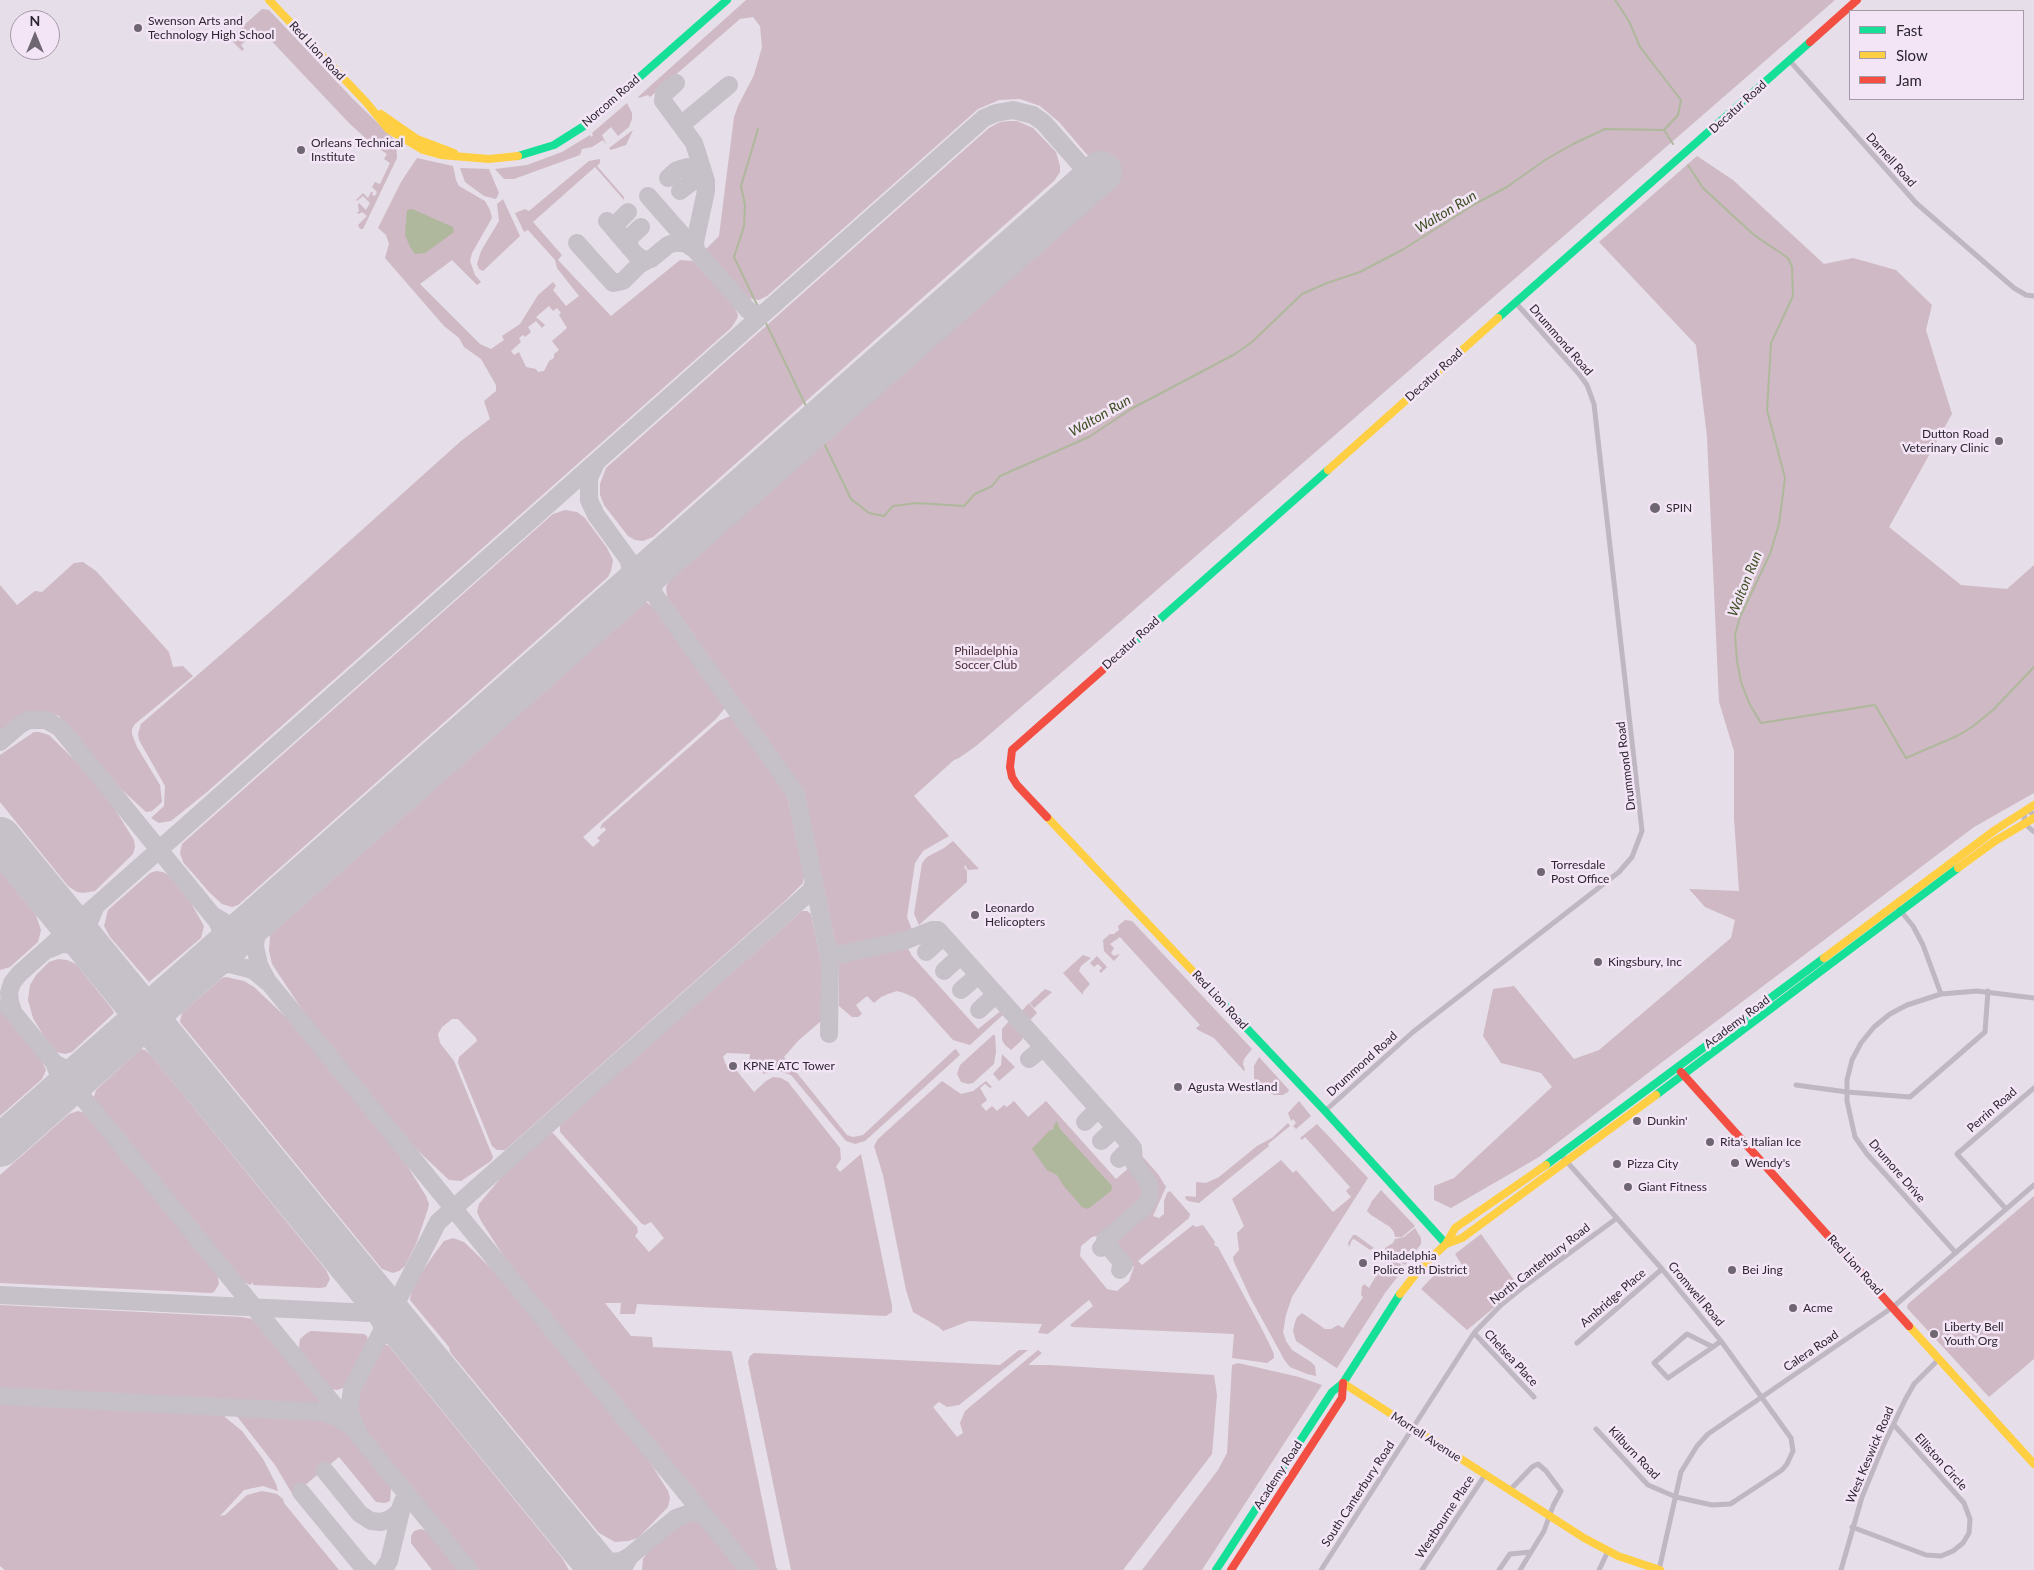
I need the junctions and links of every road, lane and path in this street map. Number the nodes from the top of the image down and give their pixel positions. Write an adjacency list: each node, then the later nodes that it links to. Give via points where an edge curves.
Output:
1 (270, 0): 5 (street, Red Lion Road)
2 (727, 0): 8 (street, Norcom Road, via 570,136 523,156)
3 (1857, 0): 4 (street, Decatur Road)
4 (1790, 61): 9 (street, Darnell Road, via 1916,203 2014,288); 10 (street, Decatur Road)
5 (366, 102): 6 (street, Red Lion Road); 7 (street, Red Lion Road, via 388,129)
6 (406, 133): 8 (street, Norcom Road, via 429,145)
7 (410, 144): 8 (street, Norcom Road, via 441,155)
8 (474, 159)
9 (2034, 296)
10 (1516, 302): 11 (street, Decatur Road); 27 (street, Drummond Road, via 1587,384 1594,407 1642,831 1632,857 1619,872 1413,1032)
11 (1012, 750): 27 (street, Red Lion Road, via 1010,767 1017,784)
12 (2034, 805): 13 (street, Academy Road)
13 (2024, 810): 14 (street); 15 (street); 17 (street, Academy Road)
14 (2034, 816): 15 (street, Academy Road)
15 (2024, 823): 16 (street); 18 (street, Academy Road)
16 (2034, 832)
17 (1895, 904): 18 (street); 22 (street, Academy Road)
18 (1901, 912): 20 (street, via 1923,945); 23 (street, Academy Road)
19 (1988, 992): 20 (street, Drumore Drive); 21 (street, Drumore Drive); 26 (street, via 1985,1032 1910,1097)
20 (1941, 994): 26 (street, Drumore Drive, via 1907,1005 1874,1026 1860,1043 1852,1060)
21 (2034, 998)
22 (1677, 1066): 23 (street, Red Lion Road); 28 (street, Academy Road)
23 (1683, 1074): 29 (street, Academy Road); 36 (street, Red Lion Road)
24 (1796, 1085): 26 (street)
25 (2034, 1088): 31 (street, Perrin Road, via 1958,1154)
26 (1847, 1092): 34 (street, Drumore Drive, via 1855,1136 1867,1154)
27 (1325, 1110): 33 (street, Red Lion Road)
28 (1560, 1154): 29 (street, Cromwell Road); 33 (street, Academy Road, via 1454,1228)
29 (1566, 1162): 32 (street, Cromwell Road); 33 (street, Academy Road, via 1462,1238)
30 (2034, 1185): 31 (street, Calera Road)
31 (2006, 1209): 34 (street, Calera Road)
32 (1617, 1218): 35 (street, Cromwell Road); 37 (street, North Canterbury Road, via 1522,1288)
33 (1446, 1244): 42 (street, Academy Road, via 1422,1266 1398,1298)
34 (1956, 1252): 36 (street, Calera Road)
35 (1662, 1269): 38 (street, Cromwell Road); 39 (street, Ambridge Place)
36 (1893, 1307): 41 (street, Red Lion Road); 43 (street, Calera Road)
37 (1474, 1333): 44 (street, Chelsea Place); 46 (street, North Canterbury Road)
38 (1721, 1341): 40 (street); 43 (street, Cromwell Road)
39 (1577, 1343)
40 (1713, 1347): 40 (street, via 1687,1334 1654,1363 1668,1378)
41 (1940, 1359): 45 (street, West Keswick Road, via 1914,1384); 49 (street, Red Lion Road)
42 (1343, 1383): 46 (street, Morrell Avenue); 57 (street, Academy Road, via 1332,1392); 58 (street, Academy Road, via 1342,1398)
43 (1762, 1396): 48 (street, Cromwell Road, via 1791,1438 1793,1451); 52 (street, Calera Road, via 1708,1434 1697,1446 1682,1472)
44 (1534, 1397)
45 (1894, 1424): 54 (street, West Keswick Road, via 1872,1471); 54 (street, Elliston Circle, via 1964,1503 1970,1520 1968,1533 1953,1552 1941,1556 1926,1555)
46 (1412, 1429): 50 (street, Morrell Avenue); 59 (street, South Canterbury Road)
47 (1596, 1429): 52 (street, Kilburn Road, via 1648,1485)
48 (1790, 1460): 52 (street, Kilburn Road, via 1782,1470 1730,1504 1712,1505)
49 (2034, 1464)
50 (1485, 1474): 51 (street, Morrell Avenue); 60 (street, Westbourne Place)
51 (1510, 1490): 53 (street, Morrell Avenue); 53 (street, via 1538,1464 1561,1491)
52 (1676, 1497): 64 (street, Calera Road)
53 (1550, 1516): 55 (street, Morrell Avenue); 56 (street)
54 (1852, 1527): 65 (street, West Keswick Road)
55 (1608, 1551): 63 (street); 64 (street, Morrell Avenue)
56 (1531, 1552): 61 (street, via 1510,1554); 62 (street)
57 (1216, 1570)
58 (1231, 1570)
59 (1321, 1570)
60 (1422, 1570)
61 (1500, 1570)
62 (1520, 1570)
63 (1599, 1570)
64 (1660, 1570)
65 (1841, 1570)

